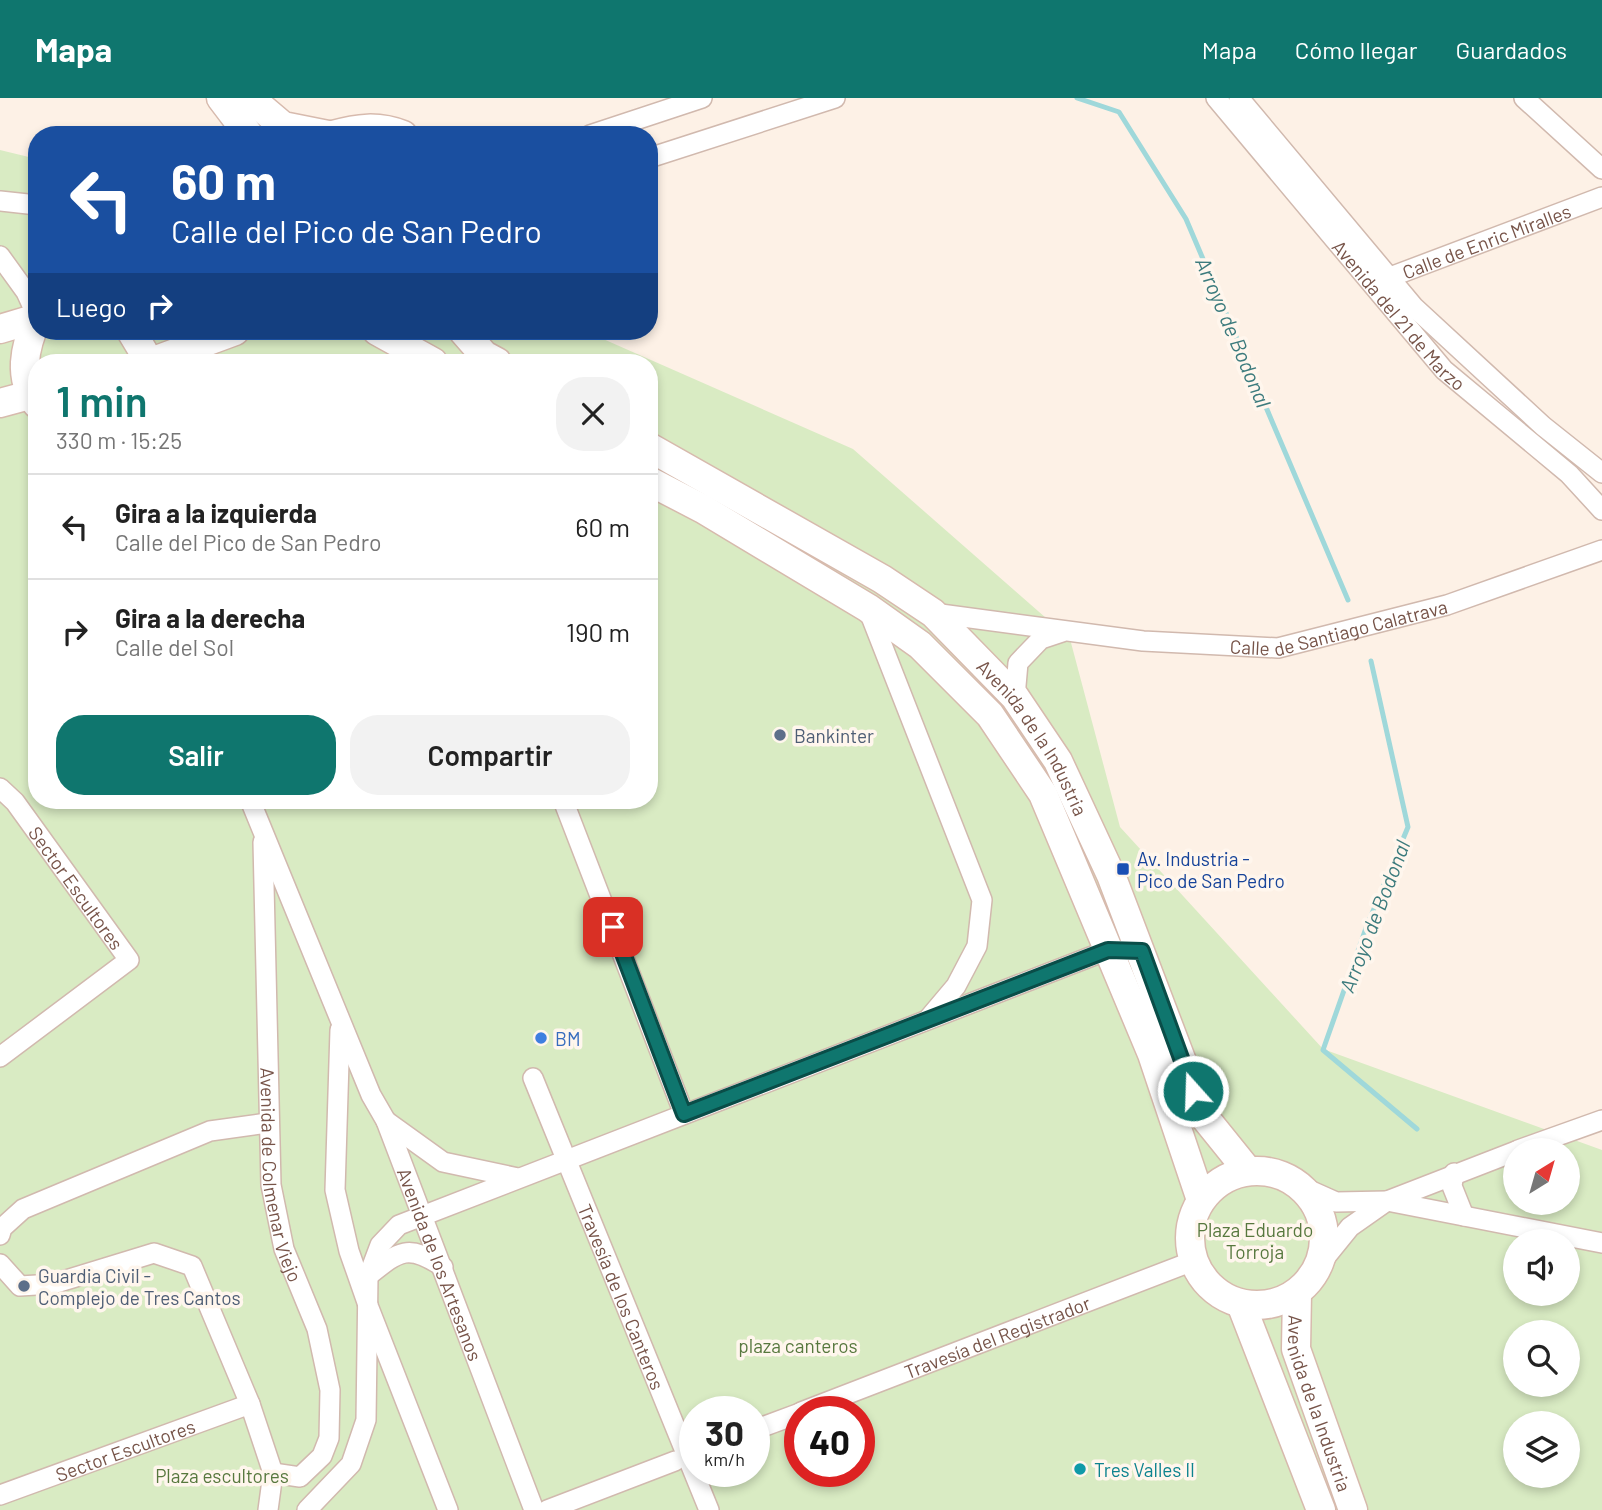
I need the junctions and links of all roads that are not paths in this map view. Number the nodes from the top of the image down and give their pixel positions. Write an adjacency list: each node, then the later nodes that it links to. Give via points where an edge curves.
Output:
1 (221, 98): 8 (street)
2 (250, 98): 9 (street)
3 (702, 98): 10 (street)
4 (835, 98): 11 (street)
5 (1216, 98): 17 (street, Avenida del 21 de Marzo)
6 (1239, 98): 17 (street, Avenida del 21 de Marzo)
7 (1524, 98): 12 (street)
8 (242, 126)
9 (283, 126)
10 (617, 126)
11 (658, 155)
12 (1602, 169)
13 (1602, 197): 17 (street, Calle de Enric Miralles)
14 (0, 201): 15 (street)
15 (28, 204)
16 (0, 256): 18 (street)
17 (1380, 281): 32 (street, Avenida del 21 de Marzo); 34 (street, Avenida del 21 de Marzo, via 1444,370 1569,474)
18 (28, 297)
19 (28, 321): 20 (street)
20 (0, 329)
21 (29, 340): 28 (street, via 24,354)
22 (211, 340): 25 (street)
23 (393, 340): 26 (street)
24 (471, 340): 27 (street)
25 (173, 354)
26 (419, 354)
27 (483, 354)
28 (28, 370)
29 (28, 398): 30 (street)
30 (0, 403)
31 (658, 452): 37 (street, Avenida de la Industria, via 882,579)
32 (1602, 473)
33 (658, 486): 36 (street, Avenida de la Industria)
34 (1602, 509)
35 (1602, 550): 38 (street, Calle de Santiago Calatrava, via 1447,605 1278,648)
36 (868, 608): 44 (street, Avenida de la Industria, via 920,645 990,715 1043,794); 46 (street, via 982,900 977,946 956,986)
37 (933, 613): 38 (street, Calle de Santiago Calatrava); 39 (street, Avenida de la Industria)
38 (1066, 630): 39 (street, via 1041,639 1017,663)
39 (1015, 697): 45 (street, Avenida de la Industria, via 1069,782)
40 (0, 788): 48 (street, Sector Escultores, via 15,802 129,960)
41 (254, 809): 43 (street, Avenida de los Artesanos)
42 (566, 809): 50 (street)
43 (262, 830): 47 (street, Avenida de los Artesanos); 53 (street, Avenida de Colmenar Viejo)
44 (1108, 950): 45 (street); 46 (street); 61 (street, Avenida de la Industria, via 1152,1054)
45 (1142, 951): 57 (street, Avenida de la Industria, via 1202,1114)
46 (928, 1019): 50 (street)
47 (340, 1022): 51 (street, Avenida de los Artesanos); 74 (street, Avenida de los Artesanos, via 335,1190)
48 (0, 1057)
49 (533, 1078): 56 (street, Travesía de los Canteros)
50 (684, 1114): 56 (street)
51 (386, 1121): 59 (street, via 443,1162); 63 (street, Avenida de los Artesanos)
52 (1599, 1121): 54 (street)
53 (267, 1123): 65 (street, via 210,1131 23,1209 2,1228); 79 (street, Avenida de Colmenar Viejo, via 271,1185 284,1249 317,1329 330,1390 329,1438 322,1456 300,1477)
54 (1551, 1138)
55 (1503, 1155): 58 (street)
56 (566, 1160): 59 (street); 77 (street, Travesía de los Canteros)
57 (1248, 1171): 60 (street, via 1275,1173); 61 (street, via 1230,1176)
58 (1454, 1173): 62 (street); 64 (street, via 1452,1186)
59 (519, 1178): 63 (street)
60 (1298, 1185): 62 (street, via 1336,1202); 69 (street, via 1313,1201 1322,1221 1325,1242)
61 (1201, 1200): 67 (street, via 1189,1230)
62 (1387, 1201): 64 (street); 69 (street, via 1350,1227)
63 (423, 1215): 70 (street, Avenida de los Artesanos); 71 (street, via 399,1224 380,1245)
64 (1464, 1216): 66 (street)
65 (0, 1236)
66 (1602, 1242)
67 (1193, 1261): 73 (street, via 1211,1289); 75 (street, Travesía del Registrador)
68 (0, 1264): 76 (street, via 20,1286 53,1284 155,1252 192,1266)
69 (1320, 1264): 72 (street)
70 (443, 1267): 71 (street, via 422,1252 397,1253); 85 (street, Avenida de los Artesanos)
71 (368, 1277): 74 (street)
72 (1297, 1293): 73 (street, via 1280,1303); 89 (street, Avenida de la Industria, via 1296,1349)
73 (1241, 1304): 88 (street, Avenida de la Industria)
74 (369, 1308): 83 (street, via 366,1420 351,1464); 84 (street, Avenida de los Artesanos)
75 (844, 1396)
76 (250, 1404): 79 (street); 81 (street, Sector Escultores)
77 (679, 1440)
78 (679, 1460): 86 (street)
79 (273, 1473): 82 (street)
80 (699, 1487): 87 (street, Travesía de los Canteros)
81 (0, 1495)
82 (268, 1510)
83 (307, 1510)
84 (447, 1510)
85 (534, 1510)
86 (547, 1510)
87 (709, 1510)
88 (1321, 1510)
89 (1353, 1510)

